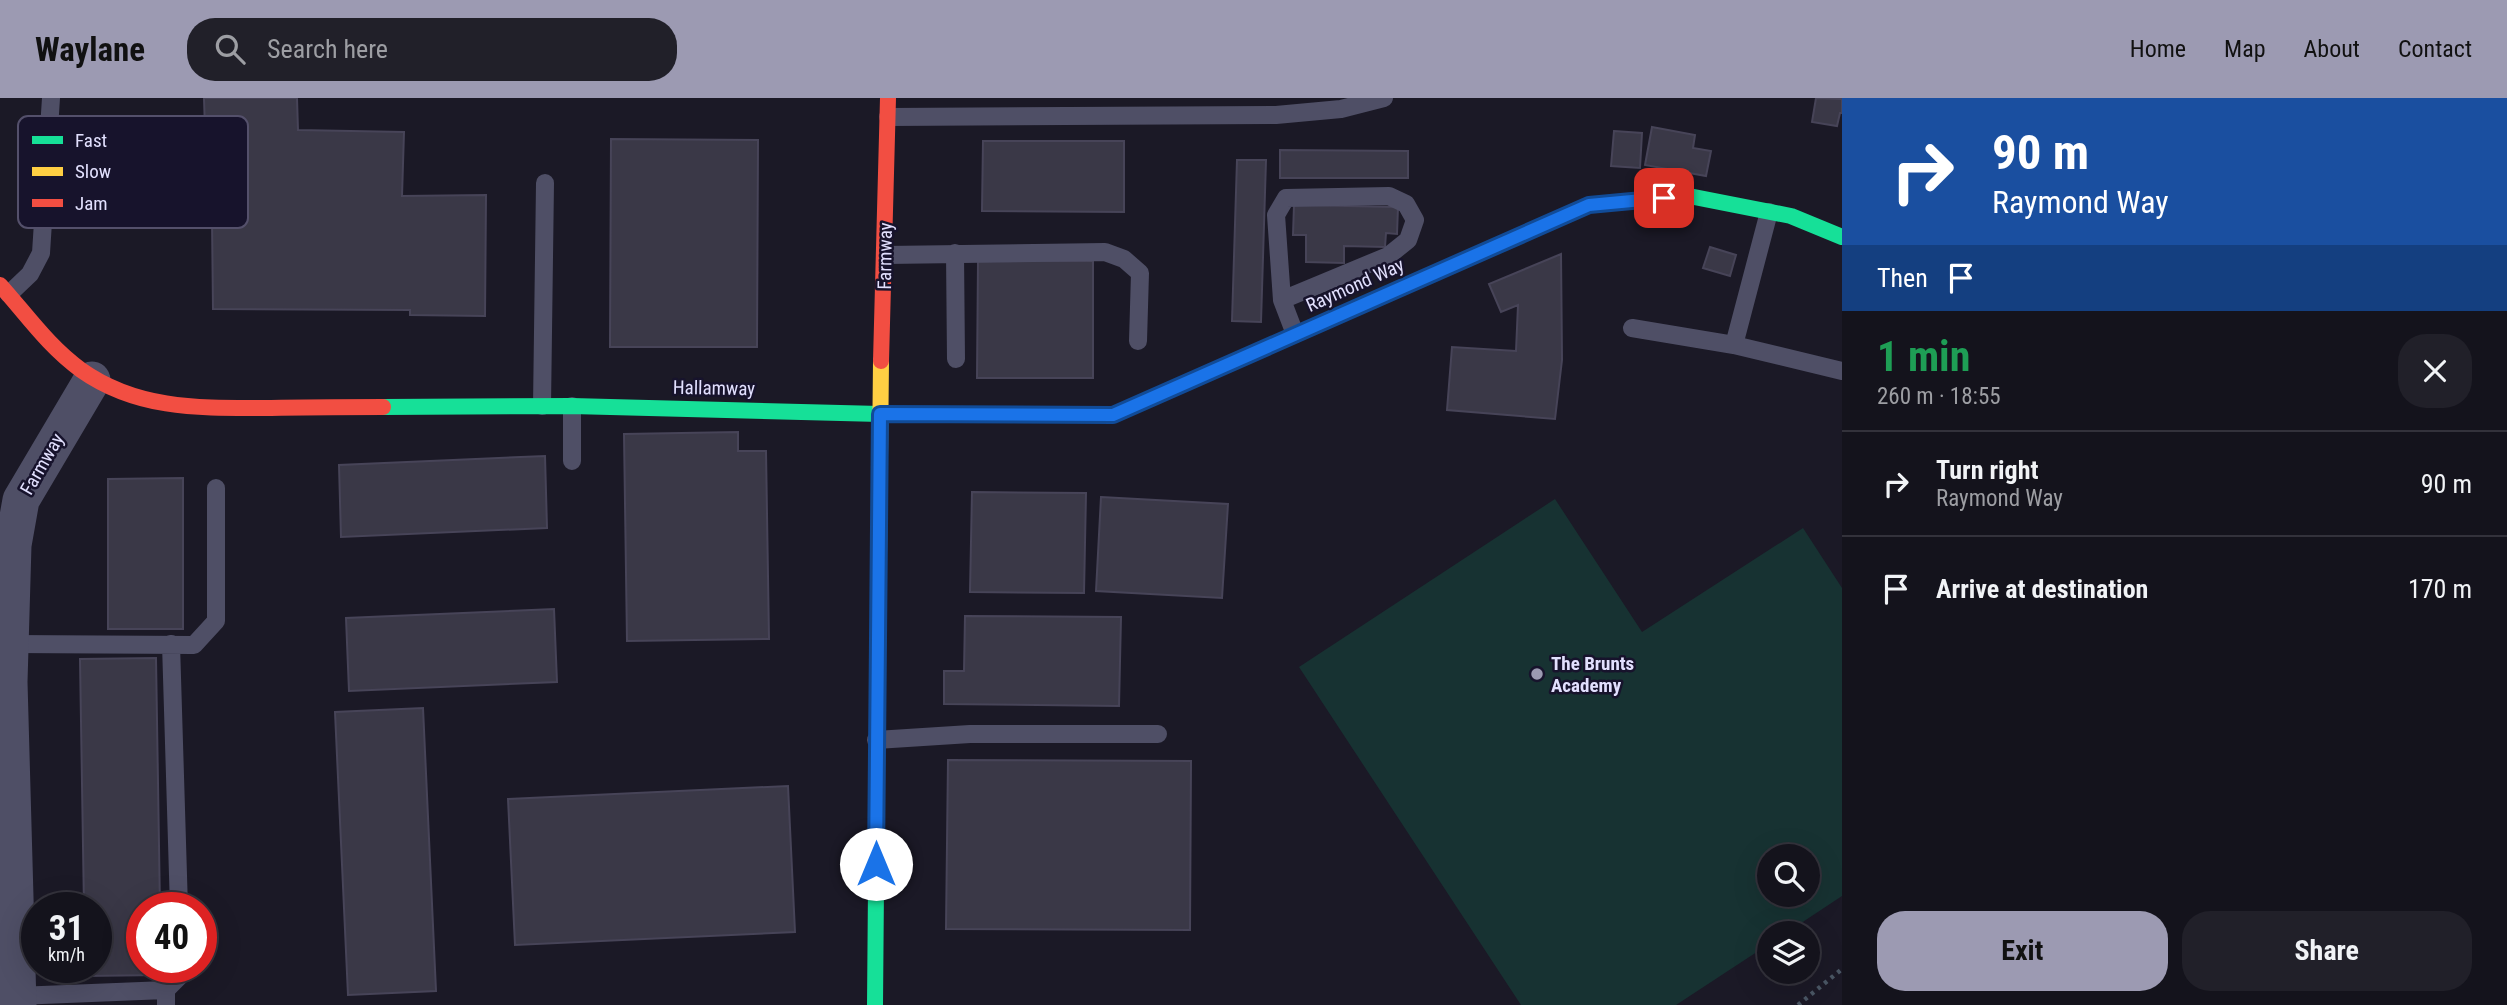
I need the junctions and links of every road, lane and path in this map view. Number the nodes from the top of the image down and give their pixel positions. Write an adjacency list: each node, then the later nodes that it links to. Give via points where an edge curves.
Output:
1 (51, 98): 4 (lane)
2 (888, 98): 5 (street, Farmway)
3 (1384, 98): 5 (lane, via 1341,109 1276,115)
4 (50, 116)
5 (888, 117): 11 (street, Farmway)
6 (545, 183): 21 (lane)
7 (1769, 212): 9 (street, Raymond Way); 15 (street, Raymond Way, via 1689,196 1589,205); 17 (lane)
8 (43, 228): 12 (lane, via 41,253 30,274)
9 (1842, 237)
10 (955, 253): 11 (lane); 16 (lane, via 1105,252 1124,259 1140,273); 18 (lane)
11 (886, 254): 23 (street, Farmway)
12 (4, 290): 20 (street, Hallamway, via 48,342)
13 (1282, 300): 13 (lane, via 1276,215 1286,198 1389,196 1406,204 1415,220 1408,240 1388,256); 15 (lane)
14 (1632, 328): 17 (lane)
15 (1295, 334): 23 (street, Raymond Way, via 1113,415)
16 (1138, 341)
17 (1734, 345): 19 (lane)
18 (956, 359)
19 (1842, 371)
20 (92, 380): 21 (street, Hallamway, via 139,399 190,408); 26 (street, Farmway, via 21,500 13,545)
21 (542, 406): 22 (street, Hallamway)
22 (572, 406): 23 (street, Hallamway); 24 (lane)
23 (880, 414): 30 (street)
24 (572, 461)
25 (216, 488): 27 (lane, via 216,621 194,645)
26 (10, 644): 27 (lane); 28 (street, Farmway)
27 (171, 644): 32 (lane)
28 (5, 682): 31 (street, Farmway)
29 (1158, 734): 30 (lane, via 971,734)
30 (876, 740): 37 (street)
31 (7, 832): 36 (street, Farmway)
32 (179, 892)
33 (1842, 969): 38 (path)
34 (176, 983): 35 (lane)
35 (166, 998): 36 (lane)
36 (18, 1001)
37 (875, 1005)
38 (1798, 1005)

